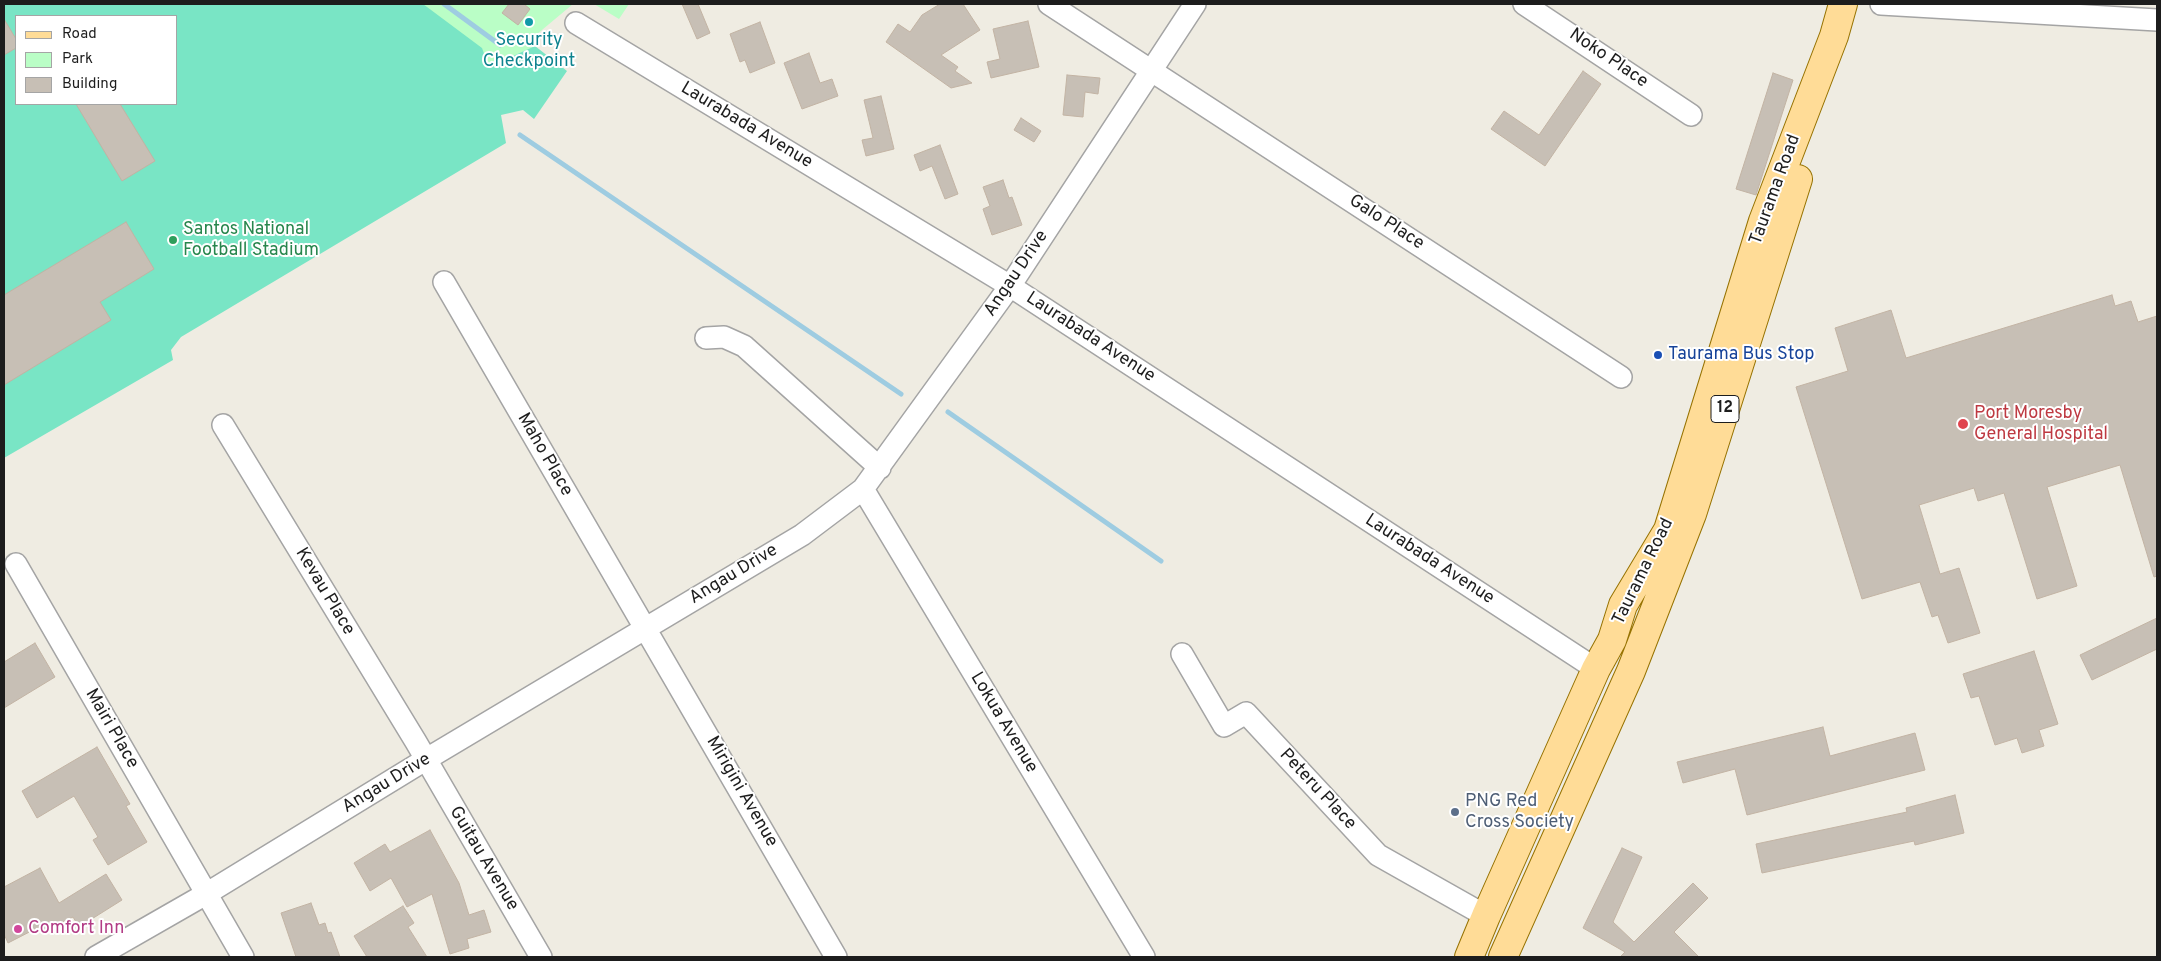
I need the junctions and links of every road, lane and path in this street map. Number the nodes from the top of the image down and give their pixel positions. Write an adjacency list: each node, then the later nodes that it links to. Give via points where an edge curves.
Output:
1 (1049, 4): 9 (street, Galo Place)
2 (1195, 4): 9 (street, Angau Drive)
3 (1524, 4): 10 (street, Noko Place)
4 (1843, 4): 21 (main road, Taurama Road / 12, via 1834,36 1763,221 1668,530 1623,605 1612,640)
5 (1858, 4): 31 (main road, Taurama Road / 12, via 1788,210 1692,514 1631,671)
6 (1880, 4): 7 (street)
7 (2157, 20)
8 (576, 23): 12 (street, Laurabada Avenue)
9 (1151, 70): 12 (street, Angau Drive); 14 (street, Galo Place)
10 (1691, 115)
11 (444, 282): 19 (street, Maho Place)
12 (1010, 286): 16 (street, Angau Drive); 21 (street, Laurabada Avenue)
13 (706, 338): 16 (street, via 724,337 744,346)
14 (1621, 377)
15 (223, 425): 22 (street, Kevau Place)
16 (880, 468): 17 (street, Angau Drive)
17 (863, 490): 19 (street, Angau Drive, via 802,535); 29 (street, Lokua Avenue)
18 (16, 564): 23 (street, Mairi Place)
19 (645, 627): 22 (street, Angau Drive); 28 (street, Mirigini Avenue)
20 (1182, 654): 24 (street, Peteru Place, via 1224,726 1246,713 1378,855)
21 (1596, 668): 24 (main road, Taurama Road / 12)
22 (425, 760): 23 (street, Angau Drive); 27 (street, Guitau Avenue)
23 (206, 894): 25 (street, Angau Drive); 26 (street, Mairi Place)
24 (1486, 916): 30 (main road, Taurama Road / 12)
25 (96, 957)
26 (243, 957)
27 (541, 957)
28 (836, 957)
29 (1144, 957)
30 (1470, 957)
31 (1503, 957)

